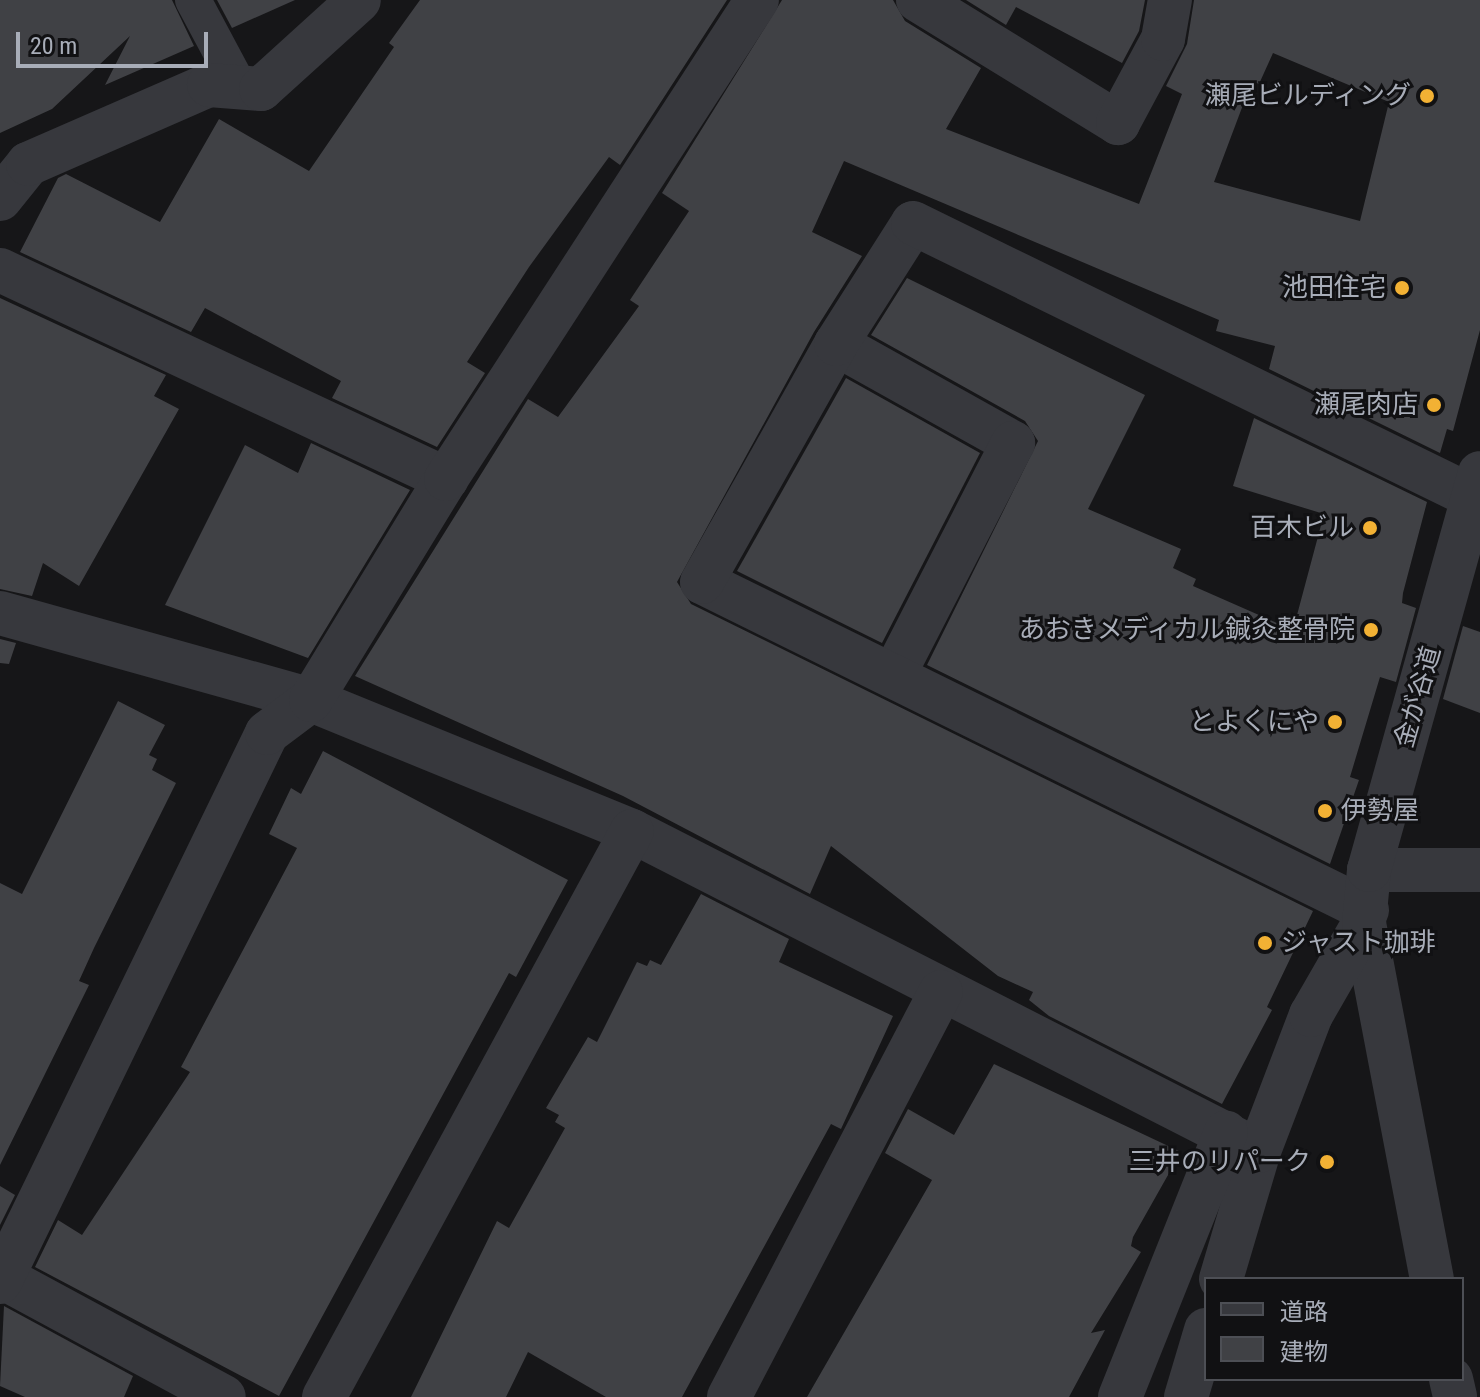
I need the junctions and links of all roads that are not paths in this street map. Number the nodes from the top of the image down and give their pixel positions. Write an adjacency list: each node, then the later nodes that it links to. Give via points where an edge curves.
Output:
1 (193, 0): 6 (lane)
2 (359, 0): 6 (street, via 261,89)
3 (757, 0): 10 (street)
4 (918, 0): 5 (street, via 1118,123 1163,39)
5 (1170, 0)
6 (240, 88): 7 (street, via 209,85 28,164)
7 (0, 199)
8 (0, 270): 10 (street)
9 (836, 344): 11 (street, via 913,223); 13 (street, via 1013,443); 13 (street, via 702,582)
10 (446, 479): 14 (street)
11 (1477, 486): 17 (street, 金が谷道)
12 (0, 613): 14 (street)
13 (894, 675): 17 (street)
14 (311, 700): 15 (street); 22 (street, via 267,733)
15 (632, 831): 18 (street); 25 (street)
16 (1480, 870): 17 (street)
17 (1367, 901): 19 (street); 21 (street)
18 (941, 992): 19 (street); 26 (street)
19 (1243, 1141): 20 (street); 27 (street)
20 (1221, 1277)
21 (1432, 1277)
22 (1, 1279): 24 (street)
23 (1204, 1337): 28 (street)
24 (224, 1397)
25 (324, 1397)
26 (729, 1397)
27 (1120, 1397)
28 (1186, 1397)

